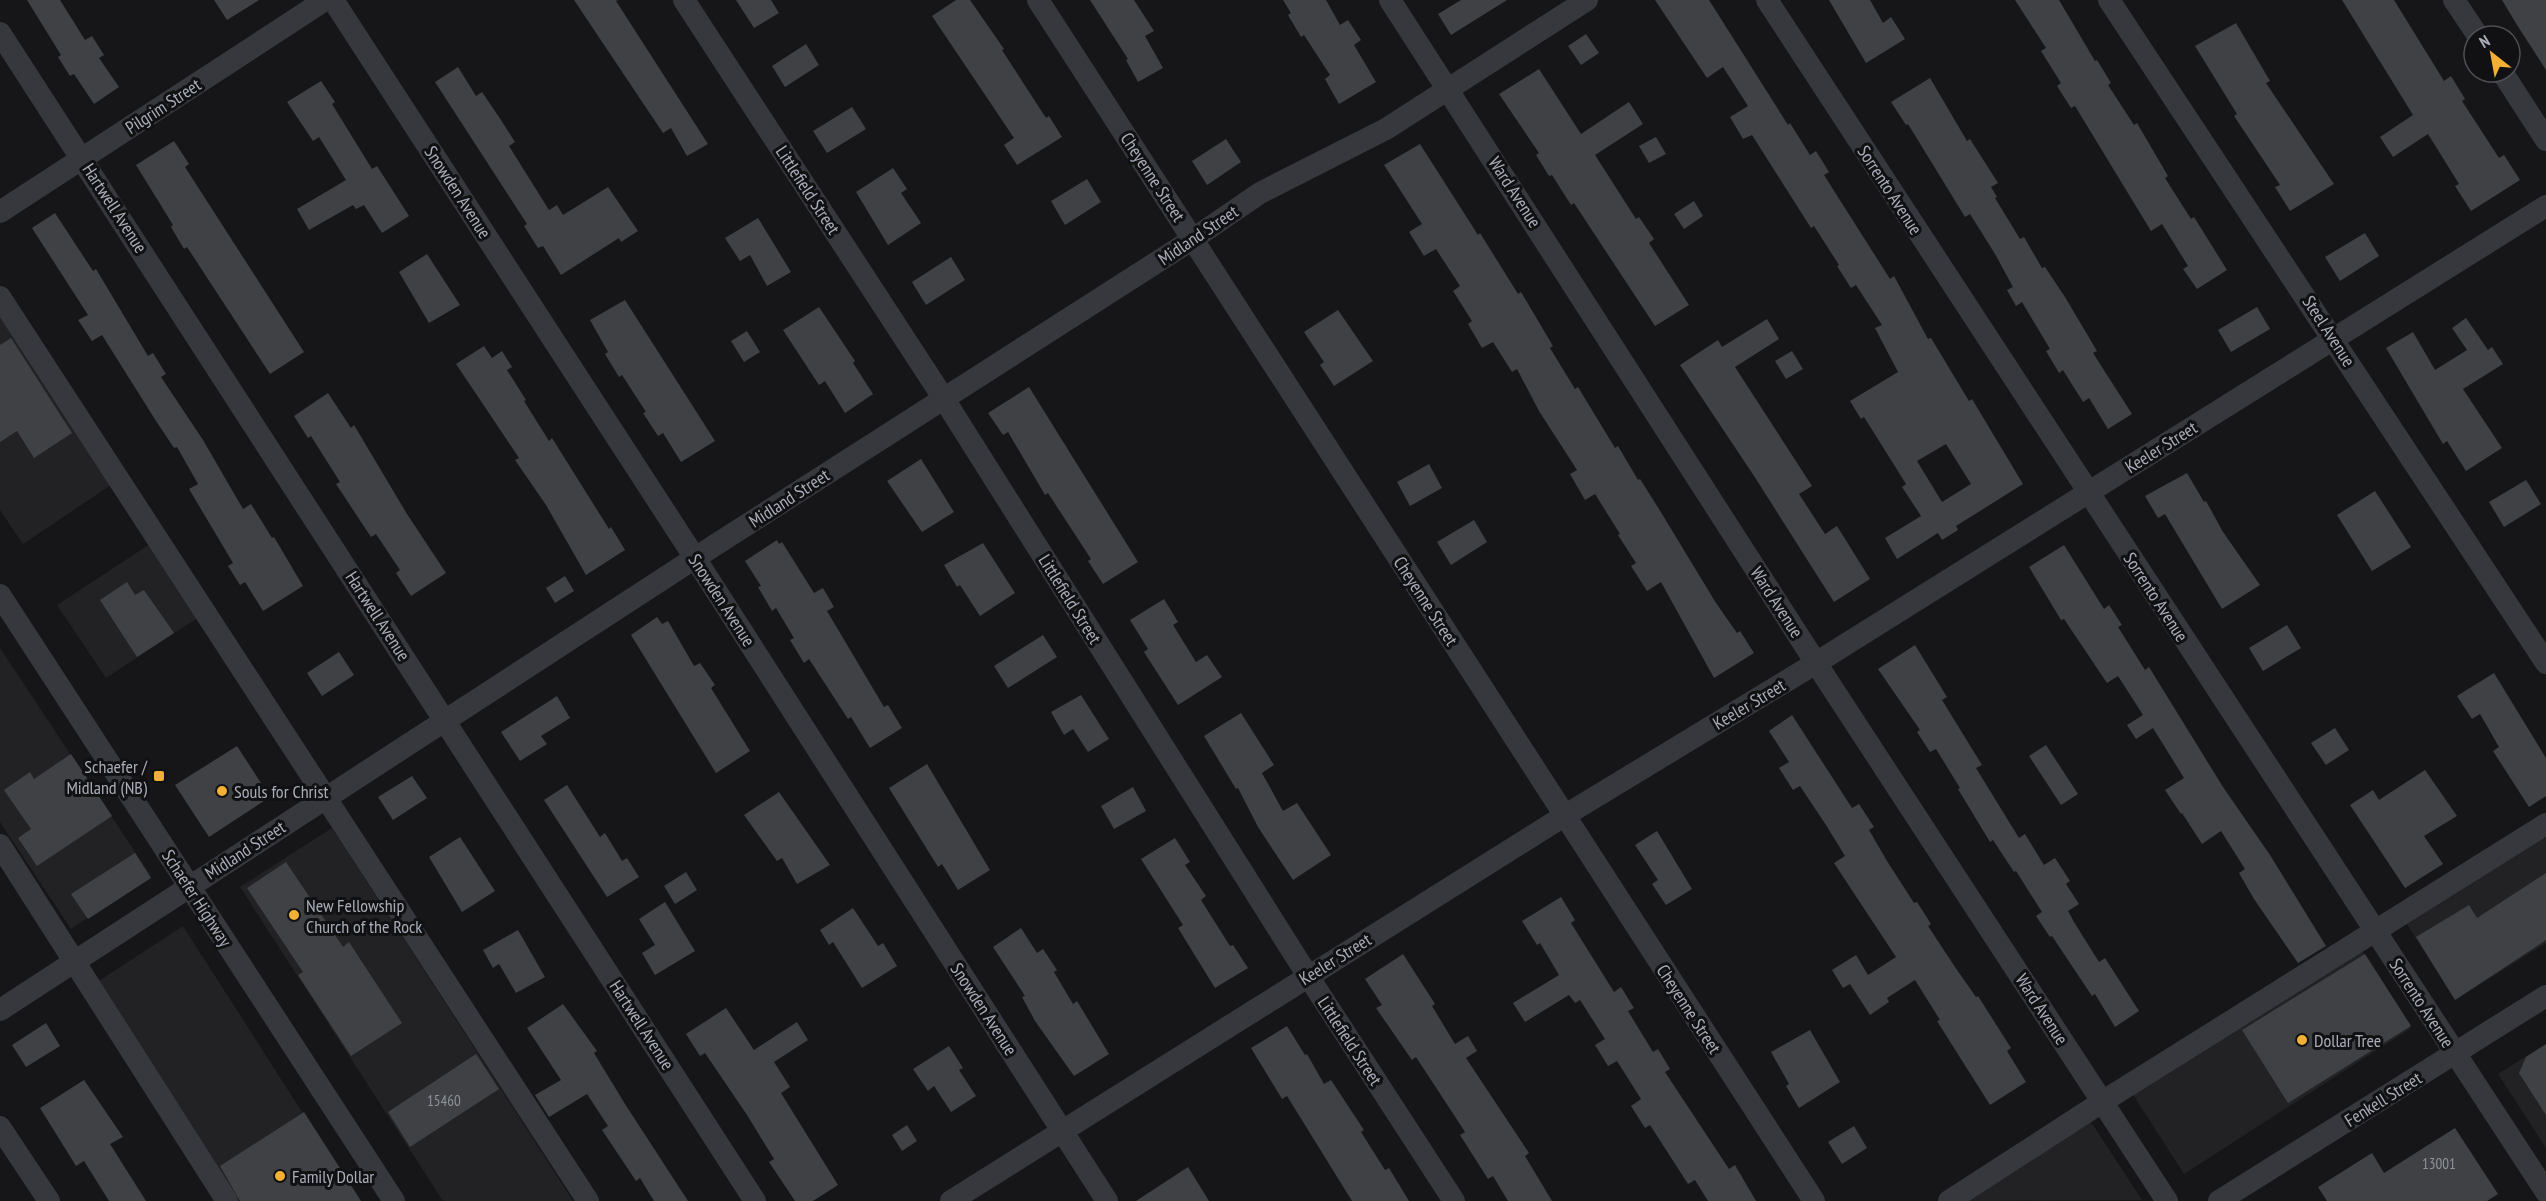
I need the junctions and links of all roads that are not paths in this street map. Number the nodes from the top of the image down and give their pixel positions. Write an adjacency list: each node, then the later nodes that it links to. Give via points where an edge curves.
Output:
1 (326, 0): 15 (street, Pilgrim Street)
2 (333, 0): 23 (street, Snowden Avenue)
3 (684, 0): 21 (street, Littlefield Street)
4 (1038, 0): 18 (street, Cheyenne Street)
5 (1390, 0): 13 (street, Ward Avenue)
6 (1587, 0): 13 (street, Midland Street)
7 (1767, 0): 22 (street, Sorrento Avenue)
8 (2109, 0): 20 (street, Steel Avenue)
9 (2454, 0): 10 (street)
10 (2470, 24)
11 (0, 33): 15 (street, Hartwell Avenue)
12 (2510, 84): 14 (street)
13 (1449, 88): 18 (street, Midland Street, via 1386,129 1260,193); 25 (street, Ward Avenue)
14 (2546, 140)
15 (82, 158): 17 (street, Pilgrim Street); 27 (street, Hartwell Avenue)
16 (2546, 206): 20 (street, Keeler Street)
17 (0, 212)
18 (1193, 239): 21 (street, Midland Street); 29 (street, Cheyenne Street)
19 (0, 297): 28 (street)
20 (2334, 338): 22 (street, Keeler Street); 26 (street, Steel Avenue)
21 (944, 399): 23 (street, Midland Street); 35 (street, Littlefield Street)
22 (2088, 493): 25 (street, Keeler Street); 33 (street, Sorrento Avenue)
23 (695, 558): 27 (street, Midland Street); 41 (street, Snowden Avenue)
24 (0, 594): 32 (street, Schaefer Highway)
25 (1816, 663): 29 (street, Keeler Street); 39 (street, Ward Avenue)
26 (2546, 663)
27 (445, 720): 28 (street, Midland Street); 47 (street, Hartwell Avenue)
28 (326, 797): 32 (street, Midland Street); 46 (street)
29 (1564, 816): 35 (street, Keeler Street); 51 (street, Cheyenne Street)
30 (2546, 824): 33 (street)
31 (0, 845): 34 (street)
32 (189, 886): 34 (street, Midland Street); 45 (street, Schaefer Highway)
33 (2375, 931): 38 (street, Sorrento Avenue); 39 (street)
34 (75, 961): 37 (street, Midland Street); 44 (street)
35 (1308, 976): 41 (street, Keeler Street); 50 (street, Littlefield Street)
36 (2546, 996): 38 (street, Fenkell Street)
37 (0, 1010)
38 (2454, 1054): 42 (street, Sorrento Avenue); 54 (street, Fenkell Street)
39 (2102, 1102): 52 (street); 53 (street, Ward Avenue)
40 (0, 1127): 43 (street)
41 (1062, 1131): 48 (street, Keeler Street); 49 (street, Snowden Avenue)
42 (2543, 1183)
43 (49, 1201)
44 (226, 1201)
45 (394, 1201)
46 (588, 1201)
47 (755, 1201)
48 (951, 1201)
49 (1107, 1201)
50 (1454, 1201)
51 (1814, 1201)
52 (1949, 1201)
53 (2167, 1201)
54 (2219, 1201)

